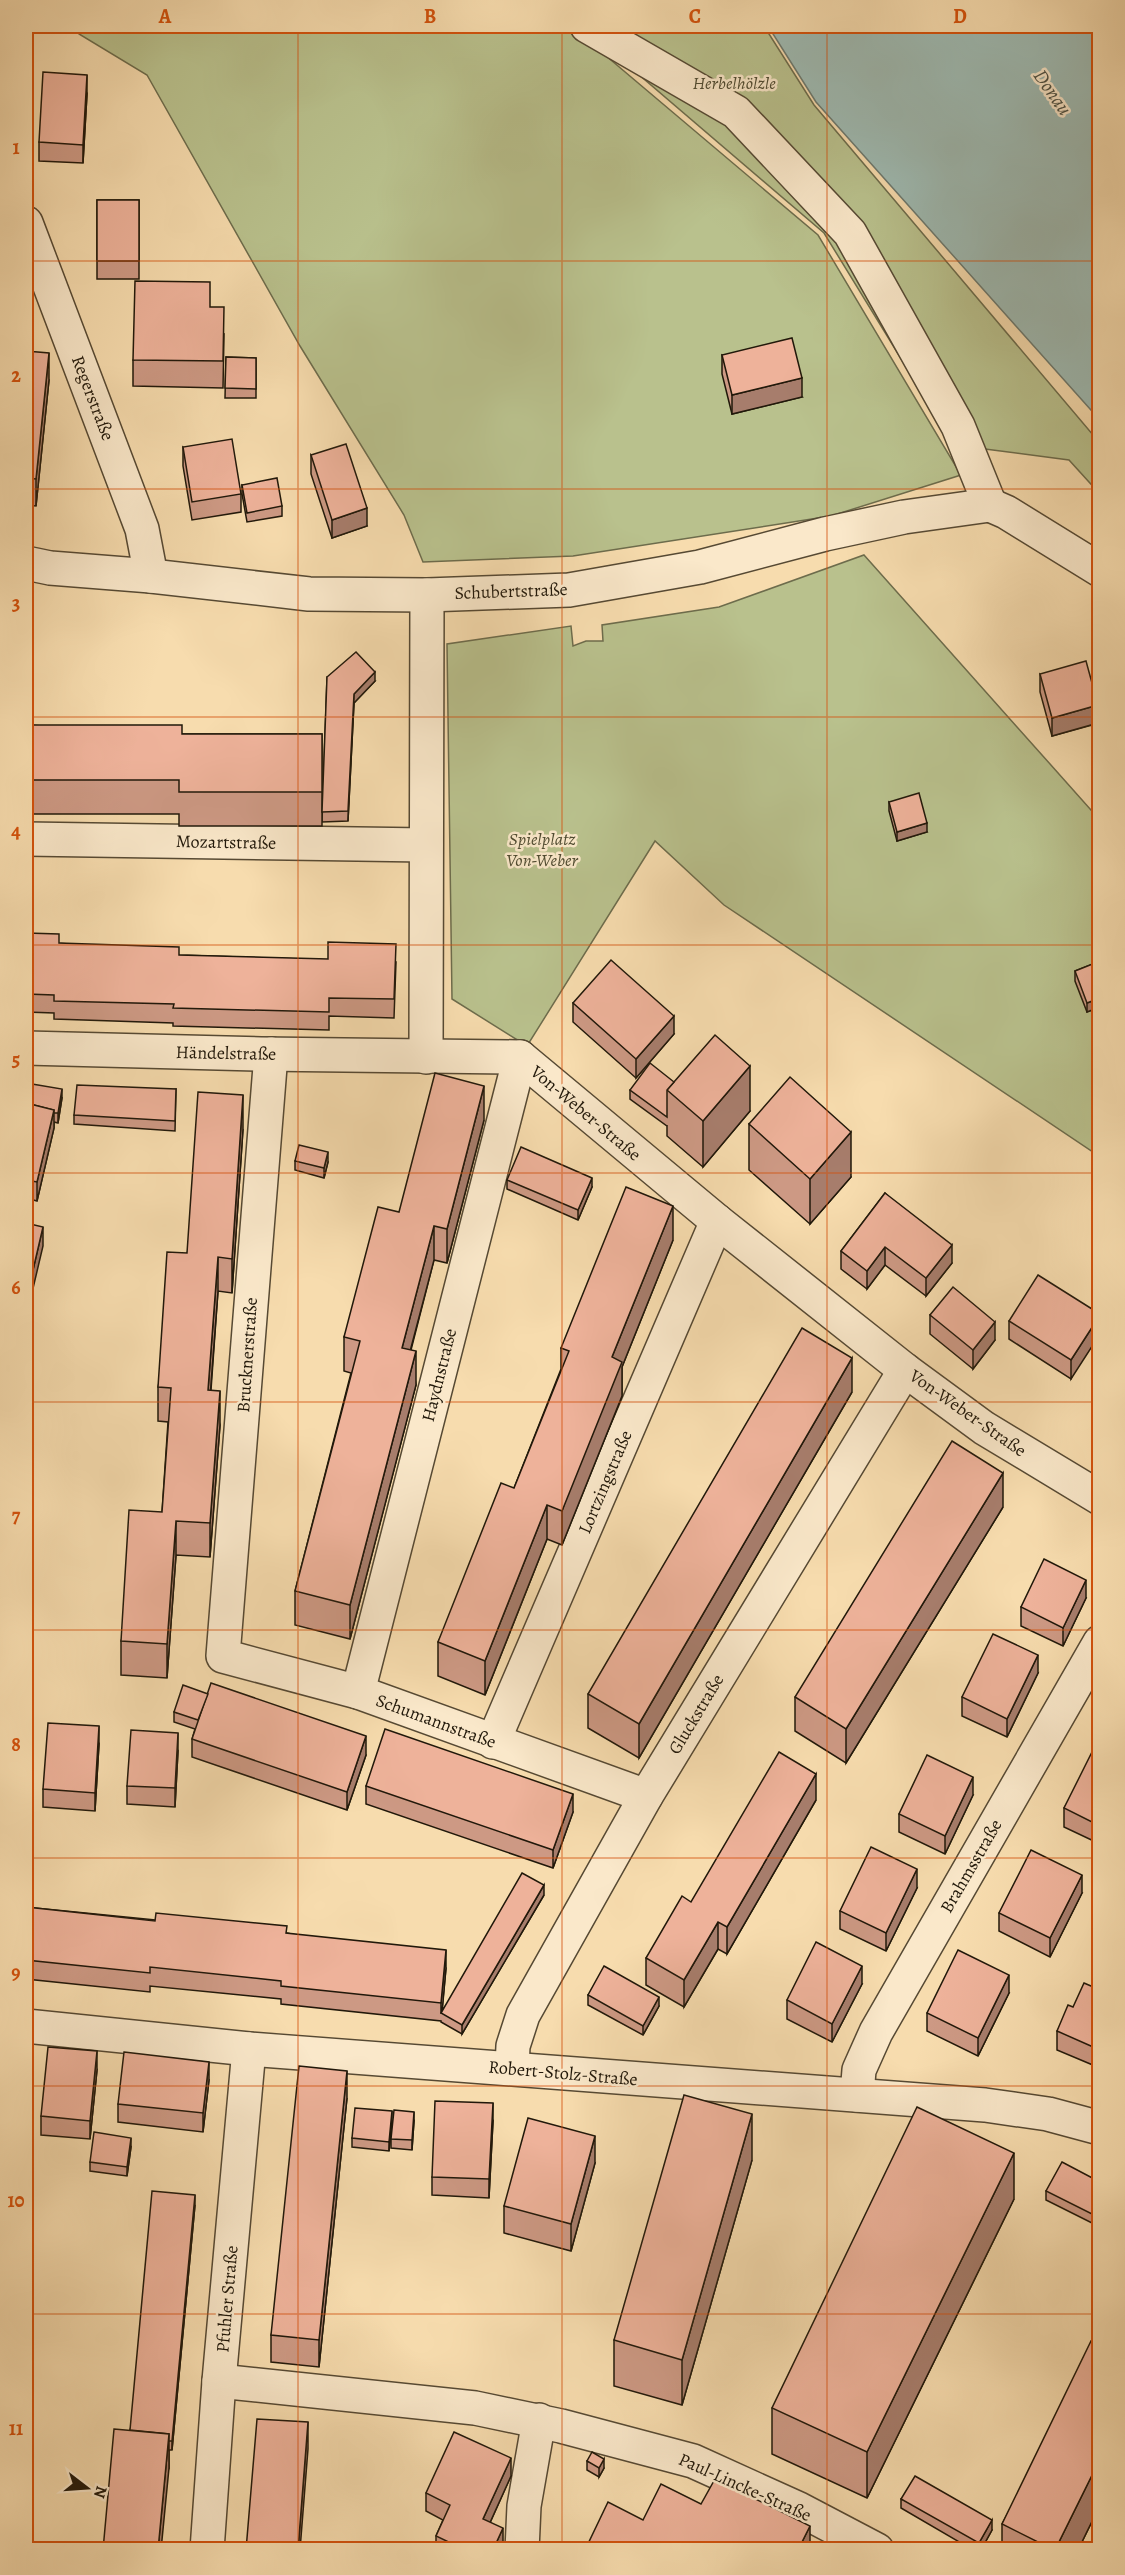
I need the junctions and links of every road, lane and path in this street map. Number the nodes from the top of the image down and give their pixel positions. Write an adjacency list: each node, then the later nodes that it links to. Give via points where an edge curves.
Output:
1 (587, 26): 3 (street, via 736,112 850,233 958,426)
2 (26, 222): 6 (street, Regerstraße, via 142,529)
3 (990, 505): 5 (street); 7 (street, Schubertstraße, via 904,517 700,567 569,590)
4 (26, 563): 6 (street, Schubertstraße)
5 (1100, 570)
6 (152, 576): 7 (street, Schubertstraße, via 309,594)
7 (427, 594): 9 (street)
8 (26, 839): 9 (street, Mozartstraße)
9 (426, 845): 12 (street)
10 (26, 1048): 11 (street, Händelstraße)
11 (271, 1054): 12 (street, Händelstraße); 18 (street, Brucknerstraße)
12 (426, 1056): 13 (street, Von-Weber-Straße)
13 (520, 1057): 14 (street, Von-Weber-Straße); 19 (street, Haydnstraße)
14 (717, 1221): 15 (street, Von-Weber-Straße); 20 (street, Lortzingstraße)
15 (905, 1370): 16 (street, Von-Weber-Straße, via 984,1428); 21 (street, Gluckstraße)
16 (1100, 1498)
17 (1100, 1642): 25 (street, Brahmsstraße, via 876,2032 859,2070)
18 (223, 1656): 19 (street, Schumannstraße)
19 (358, 1692): 20 (street, Schumannstraße)
20 (493, 1742): 21 (street, Schumannstraße)
21 (646, 1796): 24 (street, Gluckstraße, via 523,2015 513,2046)
22 (26, 2026): 23 (street, Robert-Stolz-Straße)
23 (249, 2049): 24 (street, Robert-Stolz-Straße); 27 (street, Pfuhler Straße)
24 (512, 2068): 25 (street, Robert-Stolz-Straße)
25 (857, 2095): 26 (street, Robert-Stolz-Straße, via 985,2105 1048,2114)
26 (1100, 2128)
27 (219, 2381): 28 (street, Paul-Lincke-Straße, via 475,2408); 29 (street, Pfuhler Straße)
28 (539, 2420): 30 (street, via 524,2506); 31 (street, Paul-Lincke-Straße, via 693,2461)
29 (207, 2550)
30 (522, 2550)
31 (877, 2550)

